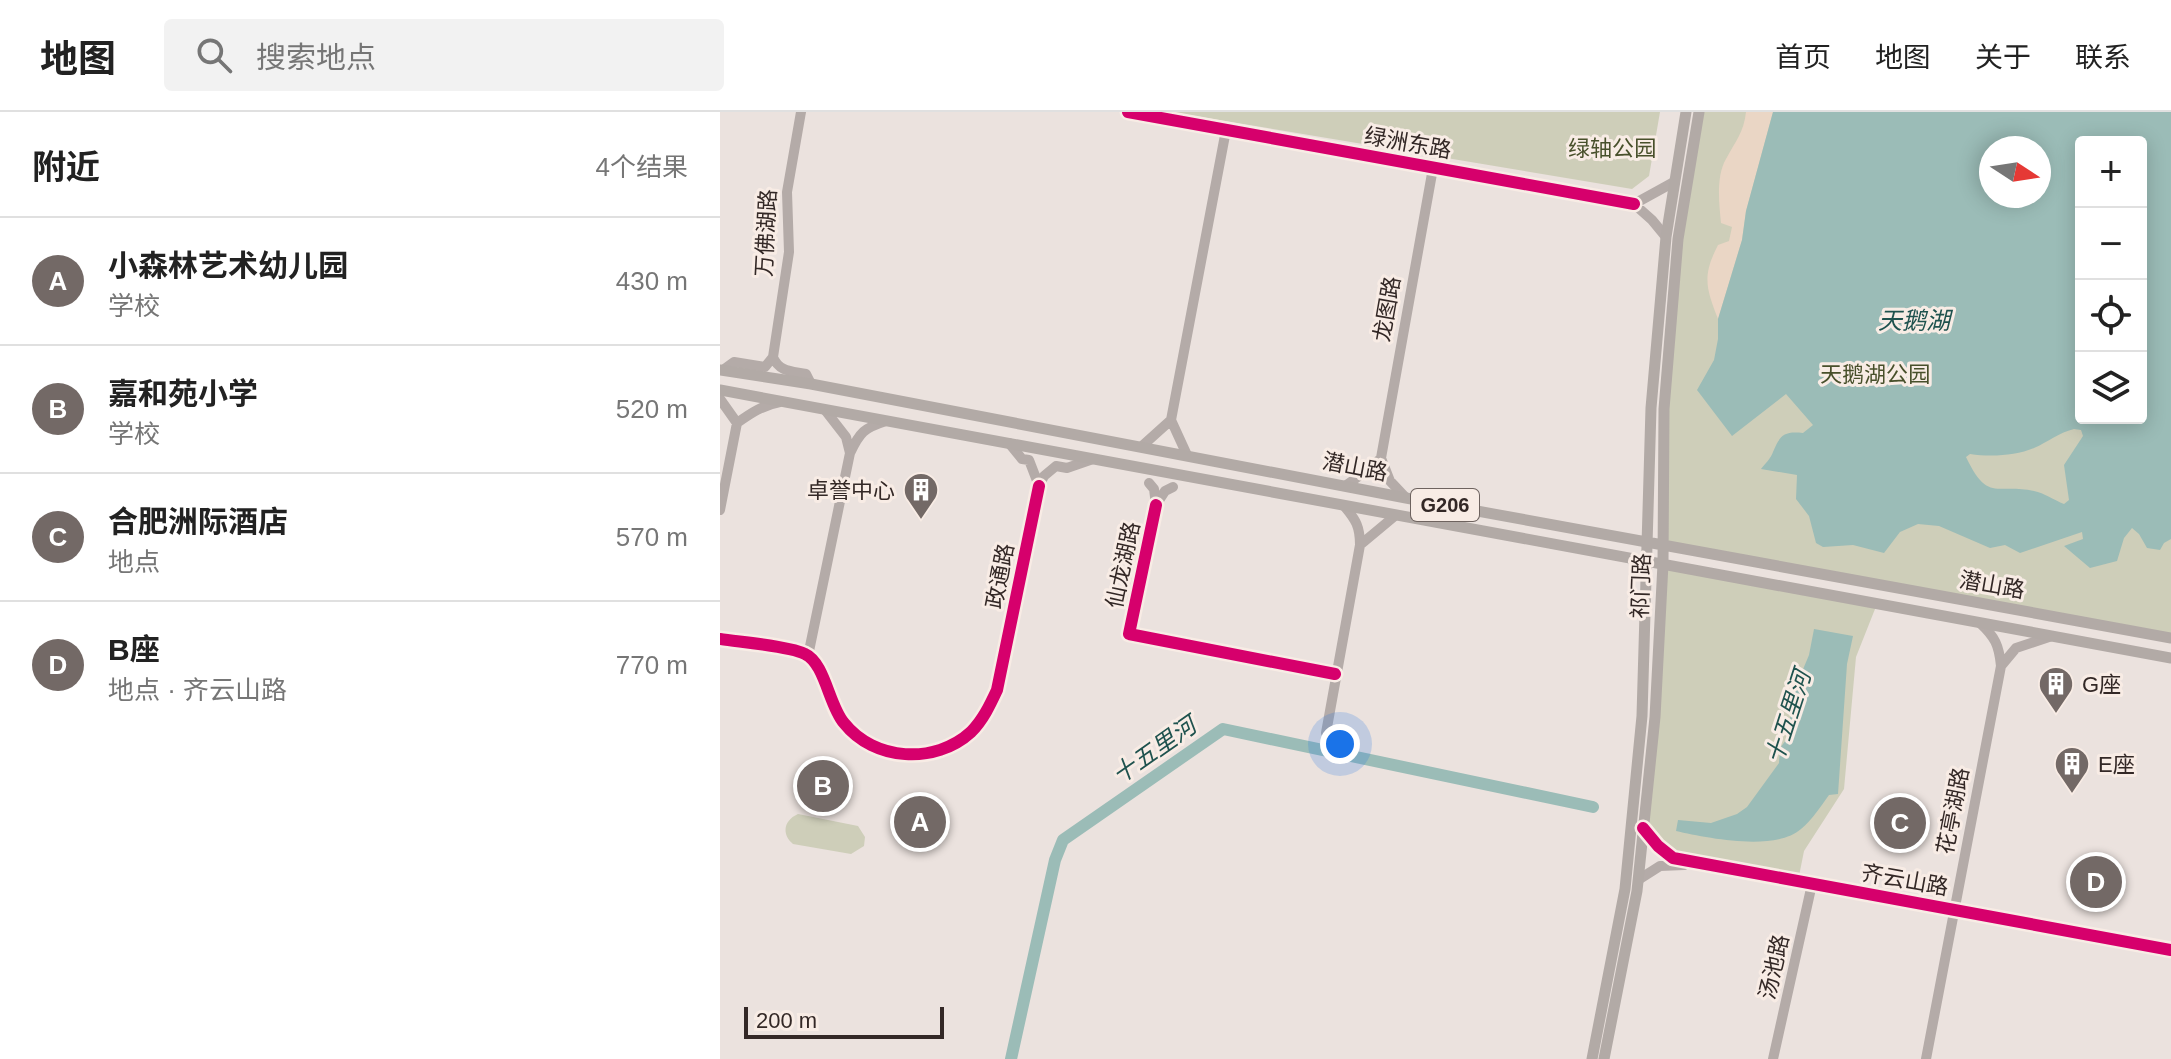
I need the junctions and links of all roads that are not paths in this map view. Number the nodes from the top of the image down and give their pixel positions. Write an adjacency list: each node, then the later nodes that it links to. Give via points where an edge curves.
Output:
1 (801, 112): 10 (street, 万佛湖路, via 787,192 789,252)
2 (1128, 112): 5 (street, 绿洲东路)
3 (1686, 112): 7 (main road, 祁门路)
4 (1699, 112): 37 (main road, 祁门路, via 1678,239 1670,335)
5 (1226, 130): 6 (street, 绿洲东路); 17 (street)
6 (1433, 168): 8 (street, 绿洲东路); 24 (street, 龙图路)
7 (1674, 182): 8 (street); 9 (main road, 祁门路)
8 (1634, 204): 9 (street)
9 (1666, 237): 35 (main road, 祁门路, via 1651,408)
10 (773, 357): 11 (street, via 765,367 734,362); 12 (street, via 783,369 806,374)
11 (721, 370): 12 (main road, 潜山路 / G206)
12 (811, 384): 21 (main road, 潜山路 / G206)
13 (720, 390): 15 (main road, 潜山路 / G206)
14 (720, 399): 19 (street)
15 (782, 402): 16 (main road, 潜山路 / G206); 19 (street, via 768,404)
16 (825, 410): 18 (main road, 潜山路 / G206); 22 (street, via 846,437)
17 (1171, 420): 21 (street); 23 (street)
18 (886, 421): 20 (main road, 潜山路 / G206); 22 (street, via 866,427)
19 (737, 423): 33 (street)
20 (1009, 443): 25 (main road, 潜山路 / G206); 27 (street, via 1029,460)
21 (1141, 447): 23 (main road, 潜山路 / G206)
22 (850, 453): 45 (street)
23 (1187, 455): 28 (main road, 潜山路 / G206)
24 (1381, 458): 28 (street); 30 (street, via 1390,481)
25 (1093, 459): 27 (street, via 1067,468 1056,466); 32 (main road, 潜山路 / G206)
26 (1149, 483): 31 (street)
27 (1039, 486): 45 (street, 政通路, via 1001,674 990,705 971,732 942,749 911,755 880,749 844,724)
28 (1345, 486): 30 (main road, 潜山路 / G206)
29 (1173, 487): 31 (street)
30 (1406, 498): 35 (main road, 潜山路 / G206)
31 (1156, 505): 41 (street, 仙龙湖路)
32 (1345, 507): 34 (main road, 潜山路 / G206); 36 (street, via 1360,529)
33 (720, 510)
34 (1396, 515): 36 (street); 38 (main road, 潜山路 / G206)
35 (1648, 543): 37 (main road, 潜山路 / G206); 38 (main road, 祁门路)
36 (1360, 545): 48 (street)
37 (1663, 545): 39 (main road, 祁门路); 43 (main road, 潜山路 / G206)
38 (1647, 561): 39 (main road, 潜山路 / G206); 55 (main road, 祁门路, via 1642,716 1625,889)
39 (1663, 564): 40 (main road, 潜山路 / G206); 50 (main road, 祁门路)
40 (1980, 623): 42 (main road, 潜山路 / G206); 47 (street, via 1999,646)
41 (1129, 634): 48 (street)
42 (2052, 636): 46 (main road, 潜山路 / G206); 47 (street, via 2016,648)
43 (2171, 638)
44 (720, 639): 45 (street)
45 (808, 656)
46 (2171, 658)
47 (2001, 666): 53 (street, 花亭湖路)
48 (1335, 674): 49 (street)
49 (1326, 733)
50 (1643, 828): 51 (main road, 祁门路); 52 (street, 齐云山路, via 1673,858)
51 (1638, 880): 52 (street, via 1660,866 1677,864); 56 (main road, 祁门路)
52 (1814, 886): 53 (street, 齐云山路); 57 (street, 汤池路)
53 (1954, 912): 54 (street, 齐云山路); 58 (street, 花亭湖路)
54 (2171, 952)
55 (1592, 1059)
56 (1604, 1059)
57 (1776, 1059)
58 (1926, 1059)

